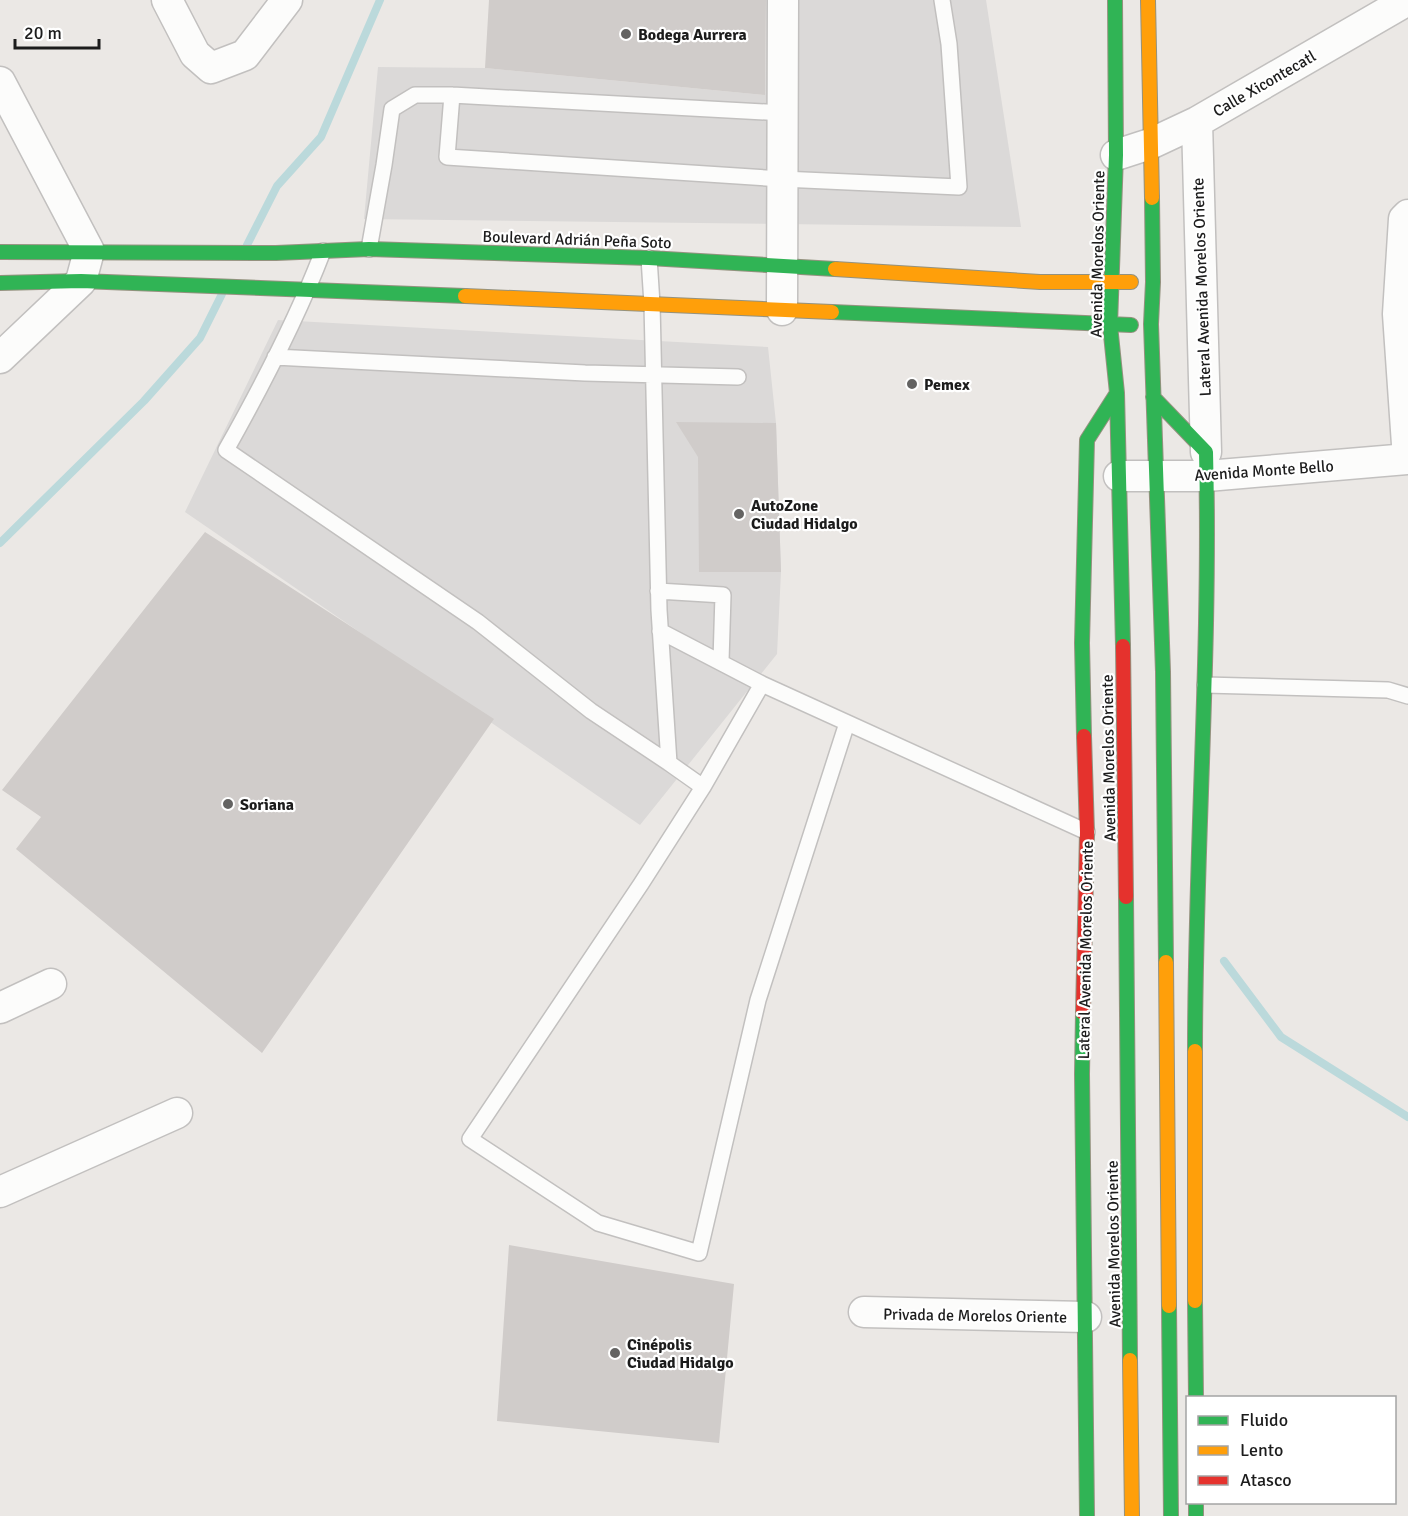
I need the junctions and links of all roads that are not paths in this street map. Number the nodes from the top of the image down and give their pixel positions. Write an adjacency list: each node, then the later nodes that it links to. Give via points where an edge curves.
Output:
1 (168, 0): 2 (street, via 195,54 211,68 245,55)
2 (287, 0)
3 (783, 0): 10 (street)
4 (942, 0): 14 (lane, via 950,45 959,187)
5 (1115, 0): 13 (main road, Avenida Morelos Oriente)
6 (1148, 0): 12 (main road)
7 (1408, 0): 11 (street, Calle Xicontecatl)
8 (0, 82): 18 (street)
9 (452, 95): 10 (lane); 14 (lane, via 447,157); 16 (lane, via 415,95 392,109)
10 (783, 113): 14 (street)
11 (1197, 122): 12 (street, Calle Xicontecatl); 38 (street, Lateral Avenida Morelos Oriente)
12 (1150, 144): 13 (street, Calle Xicontecatl); 24 (main road)
13 (1116, 155): 23 (main road, Avenida Morelos Oriente)
14 (782, 179): 21 (street)
15 (1408, 215): 37 (street, via 1404,219 1398,314)
16 (369, 249): 17 (main road, Boulevard Adrián Peña Soto); 20 (main road, Boulevard Adrián Peña Soto)
17 (323, 250): 18 (main road, Boulevard Adrián Peña Soto); 26 (lane)
18 (90, 251): 19 (main road, Boulevard Adrián Peña Soto); 22 (street)
19 (0, 252)
20 (649, 258): 21 (main road, Boulevard Adrián Peña Soto); 27 (lane)
21 (783, 267): 23 (main road, Boulevard Adrián Peña Soto, via 1040,282); 28 (street)
22 (81, 281): 25 (main road); 26 (main road); 31 (street)
23 (1111, 281): 24 (main road, Boulevard Adrián Peña Soto); 30 (main road, Avenida Morelos Oriente)
24 (1153, 282): 29 (main road)
25 (0, 283)
26 (308, 289): 27 (main road); 32 (lane)
27 (652, 304): 28 (main road); 33 (lane)
28 (782, 310): 30 (main road)
29 (1151, 324): 30 (main road); 36 (main road)
30 (1110, 325): 35 (main road, Avenida Morelos Oriente)
31 (0, 357)
32 (275, 357): 33 (lane); 48 (lane, via 226,450 478,622 591,711)
33 (654, 374): 34 (lane); 41 (lane)
34 (738, 377)
35 (1117, 393): 39 (main road, Avenida Morelos Oriente); 50 (main road, Lateral Avenida Morelos Oriente, via 1087,440 1082,643)
36 (1153, 398): 38 (main road); 40 (main road)
37 (1408, 459): 38 (street, Avenida Monte Bello)
38 (1206, 464): 40 (street, Avenida Monte Bello); 45 (main road, Lateral Avenida Morelos Oriente)
39 (1119, 476): 40 (street, Avenida Monte Bello); 59 (main road, Avenida Morelos Oriente)
40 (1155, 476): 60 (main road, via 1163,672)
41 (658, 591): 42 (lane); 43 (lane, via 723,595)
42 (660, 632): 43 (lane); 48 (lane)
43 (721, 661): 44 (lane)
44 (762, 684): 47 (lane); 49 (lane)
45 (1205, 685): 46 (lane, via 1389,690); 57 (main road, Lateral Avenida Morelos Oriente, via 1196,970)
46 (1408, 696)
47 (847, 723): 49 (lane, via 758,1000 699,1252 598,1223 470,1139); 50 (lane)
48 (669, 763): 49 (lane)
49 (703, 787)
50 (1087, 832): 56 (main road, Lateral Avenida Morelos Oriente, via 1082,1074)
51 (51, 984): 52 (street)
52 (0, 1008)
53 (177, 1113): 54 (street)
54 (0, 1192)
55 (864, 1312): 56 (street, Privada de Morelos Oriente)
56 (1086, 1317): 58 (main road, Lateral Avenida Morelos Oriente)
57 (1196, 1396)
58 (1087, 1516)
59 (1132, 1516)
60 (1171, 1516)

